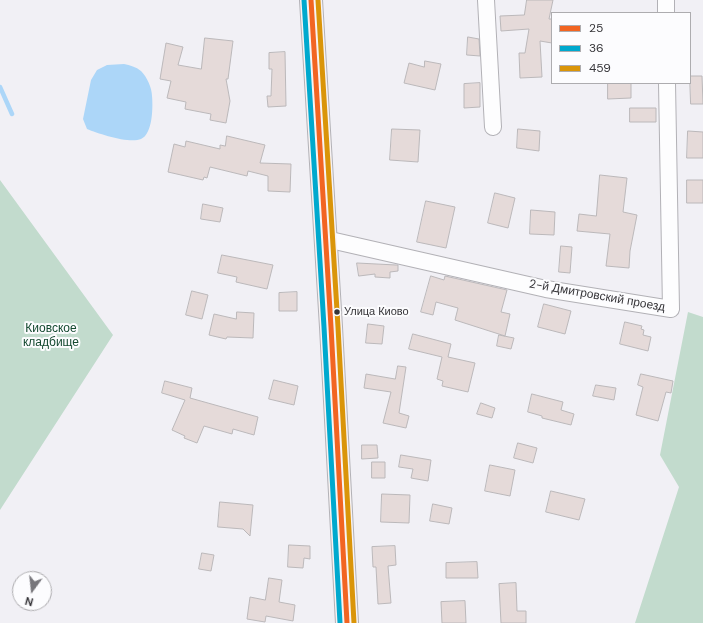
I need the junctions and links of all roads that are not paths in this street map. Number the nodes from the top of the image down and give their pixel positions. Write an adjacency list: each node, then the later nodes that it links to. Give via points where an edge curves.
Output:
1 (311, 0): 7 (main road)
2 (486, 0): 6 (street)
3 (666, 0): 4 (street)
4 (666, 12)
5 (667, 84): 7 (street, 2-й Дмитровский проезд, via 671,309 546,288)
6 (493, 127)
7 (326, 239): 8 (main road)
8 (347, 623)

